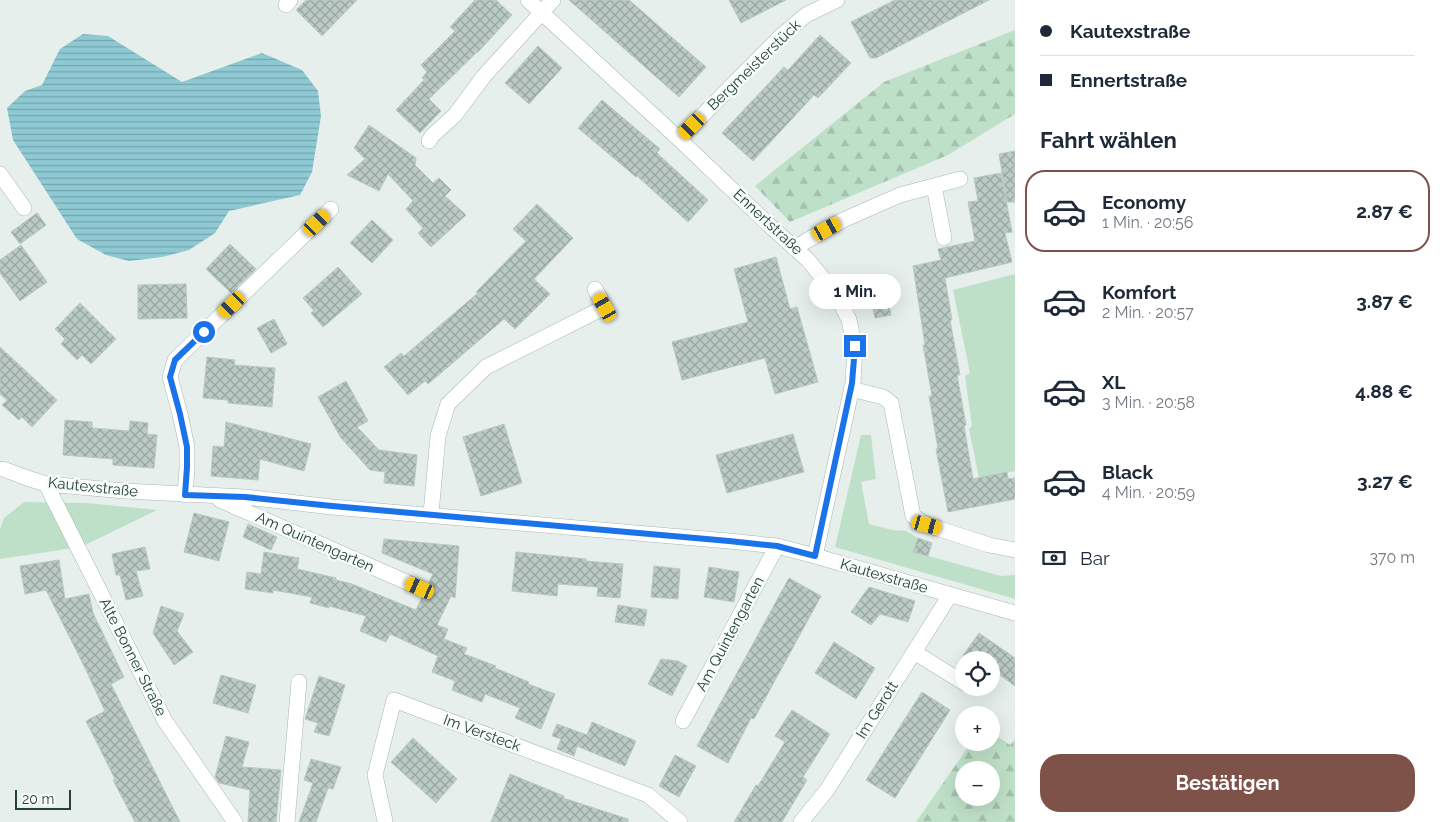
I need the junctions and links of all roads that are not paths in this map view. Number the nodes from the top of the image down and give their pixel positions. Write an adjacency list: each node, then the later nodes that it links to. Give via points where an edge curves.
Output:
1 (528, 0): 4 (street, Ennertstraße)
2 (553, 0): 4 (street)
3 (837, 0): 5 (street, Bergmeisterstück, via 806,15 781,36)
4 (541, 13): 5 (street, Ennertstraße); 6 (street)
5 (679, 139): 13 (street, Ennertstraße)
6 (429, 141)
7 (0, 174): 10 (street)
8 (960, 179): 9 (street)
9 (934, 186): 12 (street); 13 (street, via 900,195 843,220)
10 (24, 208)
11 (332, 209): 18 (street, via 175,360 170,377 187,447)
12 (944, 238)
13 (794, 248): 15 (street, Ennertstraße, via 838,297 850,320 855,346)
14 (595, 289): 20 (street, via 605,307 486,367 448,404 438,436)
15 (851, 389): 22 (street, via 883,397 891,403 913,516 927,525); 23 (street, Ennertstraße)
16 (1, 468): 17 (street, Kautexstraße)
17 (46, 484): 18 (street, Kautexstraße); 32 (street, Alte Bonner Straße, via 165,721)
18 (185, 495): 19 (street, Kautexstraße)
19 (211, 496): 20 (street, Kautexstraße); 24 (street, Am Quintengarten)
20 (431, 514): 21 (street, Kautexstraße)
21 (777, 546): 23 (street, Kautexstraße); 30 (street, Am Quintengarten)
22 (1015, 550)
23 (815, 556): 25 (street, Kautexstraße)
24 (420, 588)
25 (950, 595): 26 (street, Kautexstraße); 27 (street, Im Gerott)
26 (1015, 613)
27 (914, 652): 28 (street); 35 (street, Im Gerott, via 827,790)
28 (955, 677)
29 (299, 682): 33 (street)
30 (683, 722)
31 (385, 821): 34 (street, Im Versteck, via 374,775 394,700 648,795)
32 (235, 822)
33 (287, 822)
34 (680, 822)
35 (801, 822)

